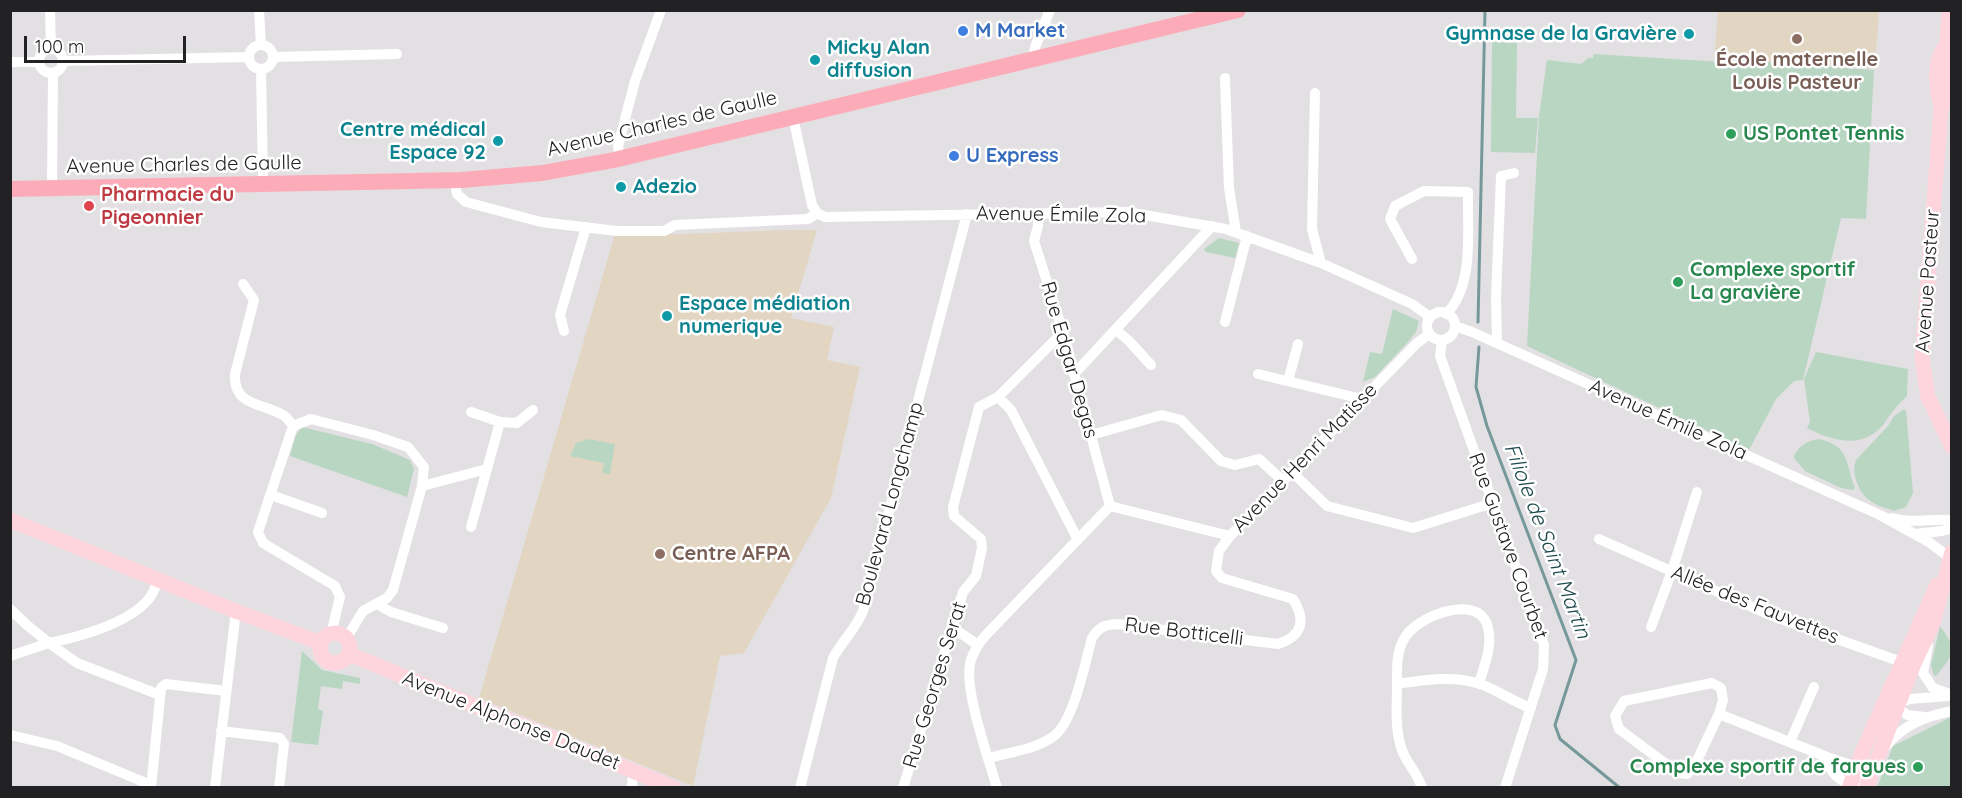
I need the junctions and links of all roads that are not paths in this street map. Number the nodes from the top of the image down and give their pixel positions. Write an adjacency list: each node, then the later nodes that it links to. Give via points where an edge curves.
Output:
1 (50, 10): 8 (street)
2 (260, 10): 7 (street)
3 (661, 10): 22 (street, via 635,81 618,146)
4 (1050, 10): 12 (street)
5 (1239, 10): 12 (main road, Avenue Charles de Gaulle)
6 (1949, 10): 20 (main road, Avenue Pasteur)
7 (261, 45): 10 (street, via 253,48); 11 (street, via 269,48)
8 (51, 49): 13 (street, via 58,51); 15 (street, via 42,53)
9 (397, 54): 11 (street)
10 (249, 57): 13 (street); 16 (street, via 252,65)
11 (273, 57): 16 (street, via 269,66)
12 (1033, 60): 21 (main road, Avenue Charles de Gaulle)
13 (63, 61): 17 (street)
14 (10, 62): 15 (street)
15 (39, 62): 17 (street, via 43,71)
16 (261, 69): 25 (street)
17 (52, 74): 26 (street)
18 (1225, 78): 33 (street, via 1228,188)
19 (1315, 93): 35 (street, via 1312,229)
20 (1946, 109): 59 (main road, Avenue Pasteur, via 1922,358 1928,397)
21 (793, 117): 22 (main road, Avenue Charles de Gaulle); 28 (street)
22 (620, 158): 24 (main road, Avenue Charles de Gaulle, via 542,173)
23 (1514, 173): 46 (street, via 1501,176)
24 (454, 180): 25 (main road, Avenue Charles de Gaulle); 32 (street, Avenue Émile Zola, via 457,194 466,202 541,222)
25 (263, 184): 26 (main road, Avenue Charles de Gaulle)
26 (52, 188): 27 (main road, Avenue Charles de Gaulle)
27 (10, 189)
28 (817, 213): 30 (street, Avenue Émile Zola, via 825,217); 32 (street, Avenue Émile Zola, via 807,219 675,225 664,231)
29 (1038, 213): 30 (street, Avenue Émile Zola); 31 (street, Avenue Émile Zola, via 1127,212); 43 (street, Rue Edgar Degas, via 1034,241)
30 (967, 214): 121 (street, Boulevard Longchamp, via 863,611 833,658)
31 (1212, 226): 33 (street, Avenue Émile Zola); 41 (street)
32 (586, 227): 42 (street, via 560,315)
33 (1241, 234): 35 (street, Avenue Émile Zola); 39 (street)
34 (1412, 259): 37 (street, via 1390,219 1395,206 1424,191 1468,192 1466,275 1455,305)
35 (1321, 263): 38 (street, Avenue Émile Zola, via 1412,304)
36 (243, 284): 57 (street, via 254,300 234,383 247,400 284,416)
37 (1446, 314): 38 (street); 40 (street)
38 (1430, 317): 44 (street)
39 (1225, 322)
40 (1455, 326): 45 (street, via 1452,334); 46 (street, Avenue Émile Zola)
41 (1116, 330): 48 (street); 49 (street)
42 (564, 331)
43 (1063, 332): 49 (street, Rue Edgar Degas); 52 (street)
44 (1429, 334): 45 (street); 53 (street, Avenue Henri Matisse)
45 (1442, 340): 66 (street, Rue Gustave Courbet, via 1440,356)
46 (1497, 343): 69 (street, Avenue Émile Zola)
47 (1298, 344): 51 (street)
48 (1151, 365)
49 (1074, 374): 58 (street, Rue Edgar Degas)
50 (1258, 374): 51 (street)
51 (1288, 381): 53 (street)
52 (998, 397): 77 (street, via 1011,410); 87 (street, Rue Georges Serat, via 979,407 953,507 954,516 981,539 982,548 976,576 963,592)
53 (1362, 399): 61 (street, Avenue Henri Matisse)
54 (533, 410): 56 (street, via 517,423)
55 (471, 412): 56 (street)
56 (500, 422): 60 (street)
57 (293, 426): 63 (street, via 311,419 408,447 424,467); 65 (street)
58 (1091, 435): 62 (street, via 1162,415 1181,420 1221,461 1235,465 1259,459); 67 (street, Rue Edgar Degas)
59 (1952, 447)
60 (487, 469): 63 (street); 72 (street)
61 (1292, 472): 62 (street, Avenue Henri Matisse); 66 (street, via 1327,506 1413,528)
62 (1283, 482): 75 (street, Avenue Henri Matisse)
63 (422, 486): 81 (street, via 393,590)
64 (1697, 492): 79 (street)
65 (271, 495): 68 (street); 88 (street, via 259,526 263,543 335,586 340,597)
66 (1493, 503): 101 (street, Rue Gustave Courbet, via 1544,645 1543,669)
67 (1110, 506): 75 (street, Avenue Henri Matisse); 77 (street)
68 (322, 513)
69 (1880, 515): 71 (street, Avenue Émile Zola, via 1908,522); 74 (street, Avenue Émile Zola)
70 (10, 520): 80 (main road)
71 (1952, 520)
72 (471, 527)
73 (1952, 528): 74 (street)
74 (1915, 534): 78 (street, Avenue Émile Zola)
75 (1230, 536): 110 (street, Rue Botticelli, via 1219,551 1216,572 1222,578 1293,599 1301,617 1299,629 1288,641 1278,644 1104,625 1092,638 1068,721 1054,736 1034,746)
76 (1599, 539): 79 (street, Allée des Fauvettes)
77 (1078, 540): 90 (street)
78 (1951, 555): 84 (main road); 93 (main road, via 1928,603)
79 (1672, 571): 85 (street); 93 (street, Allée des Fauvettes, via 1770,615)
80 (158, 580): 83 (main road); 89 (street, via 150,598 126,617 76,638)
81 (377, 604): 86 (street); 91 (street, via 363,611)
82 (10, 609): 89 (street)
83 (238, 612): 88 (main road); 97 (street)
84 (1933, 623): 93 (main road); 99 (street, via 1923,673 1933,688)
85 (1651, 627)
86 (443, 628)
87 (951, 629): 90 (street); 122 (street, Rue Georges Serat)
88 (326, 638): 91 (main road, via 342,635); 91 (main road, via 321,655 329,663 341,662)
89 (49, 643): 92 (street); 98 (street, via 77,663)
90 (978, 645): 110 (street, via 970,660 968,681)
91 (348, 646): 113 (main road, Avenue Alphonse Daudet)
92 (10, 656)
93 (1906, 666): 100 (main road); 104 (main road)
94 (1397, 684): 95 (street, via 1444,679); 95 (street, via 1398,657 1411,628 1451,610 1464,609 1483,618 1489,633 1488,654); 124 (street, via 1399,740)
95 (1479, 684): 101 (street)
96 (1814, 687): 108 (street)
97 (226, 690): 98 (street, via 165,684); 106 (street)
98 (160, 695): 116 (street)
99 (1952, 695): 100 (street)
100 (1897, 705): 104 (street); 105 (street, via 1907,715); 109 (main road)
101 (1531, 708): 125 (street, Rue Gustave Courbet)
102 (1952, 711): 105 (street)
103 (1719, 714): 103 (street, via 1721,688 1712,683 1624,701 1615,716 1619,729 1678,773 1687,774); 108 (street)
104 (1879, 714): 112 (main road)
105 (1927, 717): 109 (street, via 1905,728)
106 (221, 731): 117 (street); 118 (street, via 280,738 285,744)
107 (10, 735): 116 (street, via 57,746)
108 (1790, 742): 111 (street)
109 (1878, 756): 115 (main road)
110 (989, 758): 123 (street)
111 (1827, 758): 112 (street); 115 (street, via 1831,771)
112 (1857, 767): 115 (main road)
113 (633, 770): 114 (main road, Avenue Alphonse Daudet); 119 (street)
114 (649, 783): 120 (main road, Avenue Alphonse Daudet)
115 (1861, 783)
116 (151, 786)
117 (215, 788)
118 (279, 788)
119 (632, 788)
120 (674, 788)
121 (800, 788)
122 (903, 788)
123 (998, 788)
124 (1422, 788)
125 (1505, 788)

